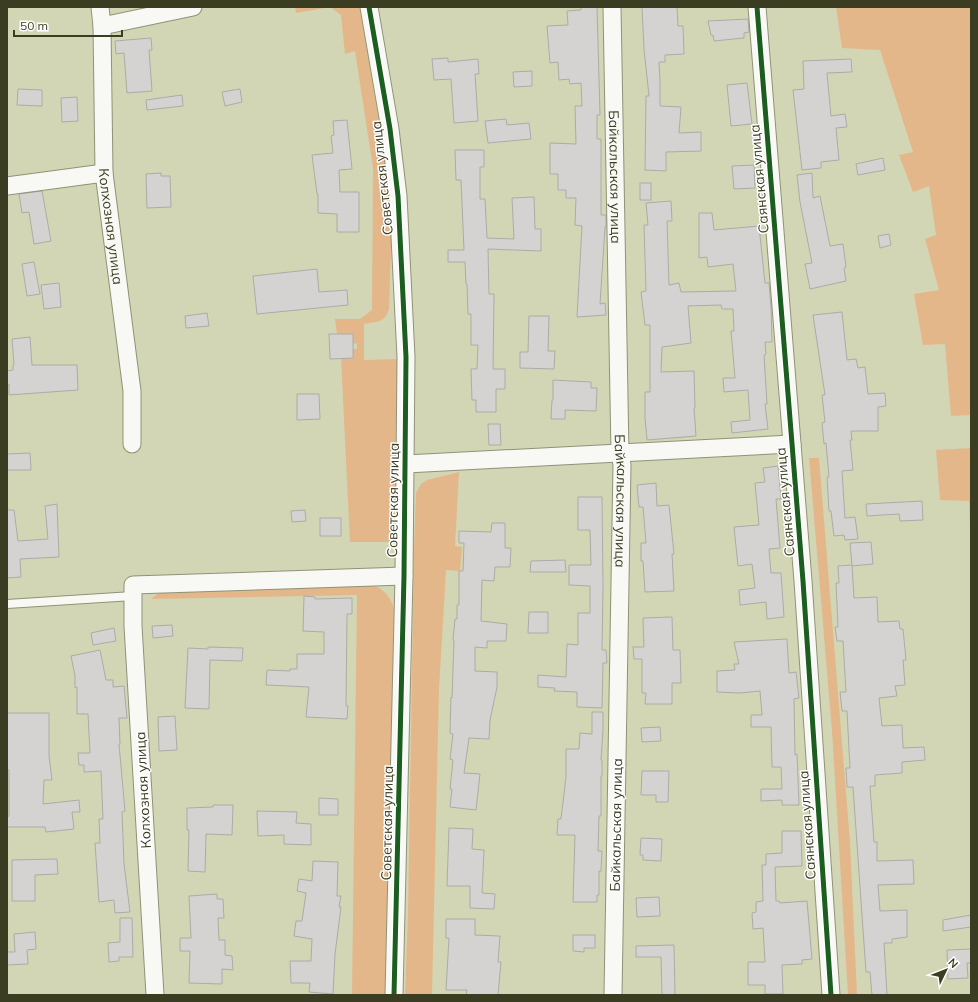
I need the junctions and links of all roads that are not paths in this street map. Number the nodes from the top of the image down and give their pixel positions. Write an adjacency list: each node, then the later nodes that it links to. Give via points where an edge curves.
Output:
1 (100, 7): 6 (street, Колхозная улица)
2 (193, 7): 6 (street)
3 (612, 7): 11 (street, Байкальская улица)
4 (757, 7): 10 (street, Саянская улица)
5 (373, 8): 12 (street, Советская улица, via 398,196 406,357)
6 (102, 26): 7 (street, Колхозная улица)
7 (104, 173): 8 (street); 9 (street, Колхозная улица, via 132,391)
8 (7, 186)
9 (132, 444)
10 (792, 444): 11 (street); 19 (street, Саянская улица)
11 (620, 453): 12 (street); 18 (street, Байкальская улица, via 622,473)
12 (406, 464): 13 (street, Советская улица)
13 (404, 576): 14 (street); 17 (street, Советская улица)
14 (133, 591): 15 (lane); 16 (street, Колхозная улица)
15 (7, 604)
16 (155, 995)
17 (394, 995)
18 (613, 995)
19 (831, 995)

